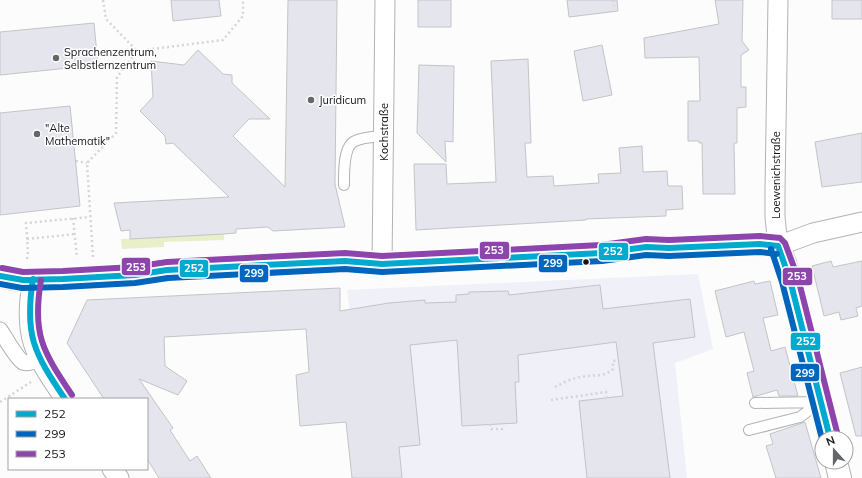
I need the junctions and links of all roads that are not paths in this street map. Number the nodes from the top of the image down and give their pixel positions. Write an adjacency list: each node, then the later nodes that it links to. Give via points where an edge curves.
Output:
1 (385, 0): 3 (street, Kochstraße)
2 (778, 0): 6 (street, Loewenichstraße, via 775,190)
3 (383, 136): 4 (lane, via 363,138 353,141 349,146 344,163); 7 (street, Kochstraße)
4 (344, 185)
5 (862, 222): 6 (street, via 813,233)
6 (778, 246): 7 (street, via 760,244 646,247 615,252); 13 (street, Loewenichstraße, via 790,280)
7 (382, 264): 9 (street, via 338,262)
8 (0, 276): 9 (street)
9 (28, 280): 11 (street, via 30,335)
10 (0, 330): 11 (street, via 19,359)
11 (42, 365): 12 (street)
12 (63, 398)
13 (820, 402): 14 (lane); 15 (lane, via 800,416); 16 (street, Loewenichstraße)
14 (755, 403)
15 (749, 430)
16 (828, 430)
17 (113, 470): 18 (street)
18 (119, 478)

